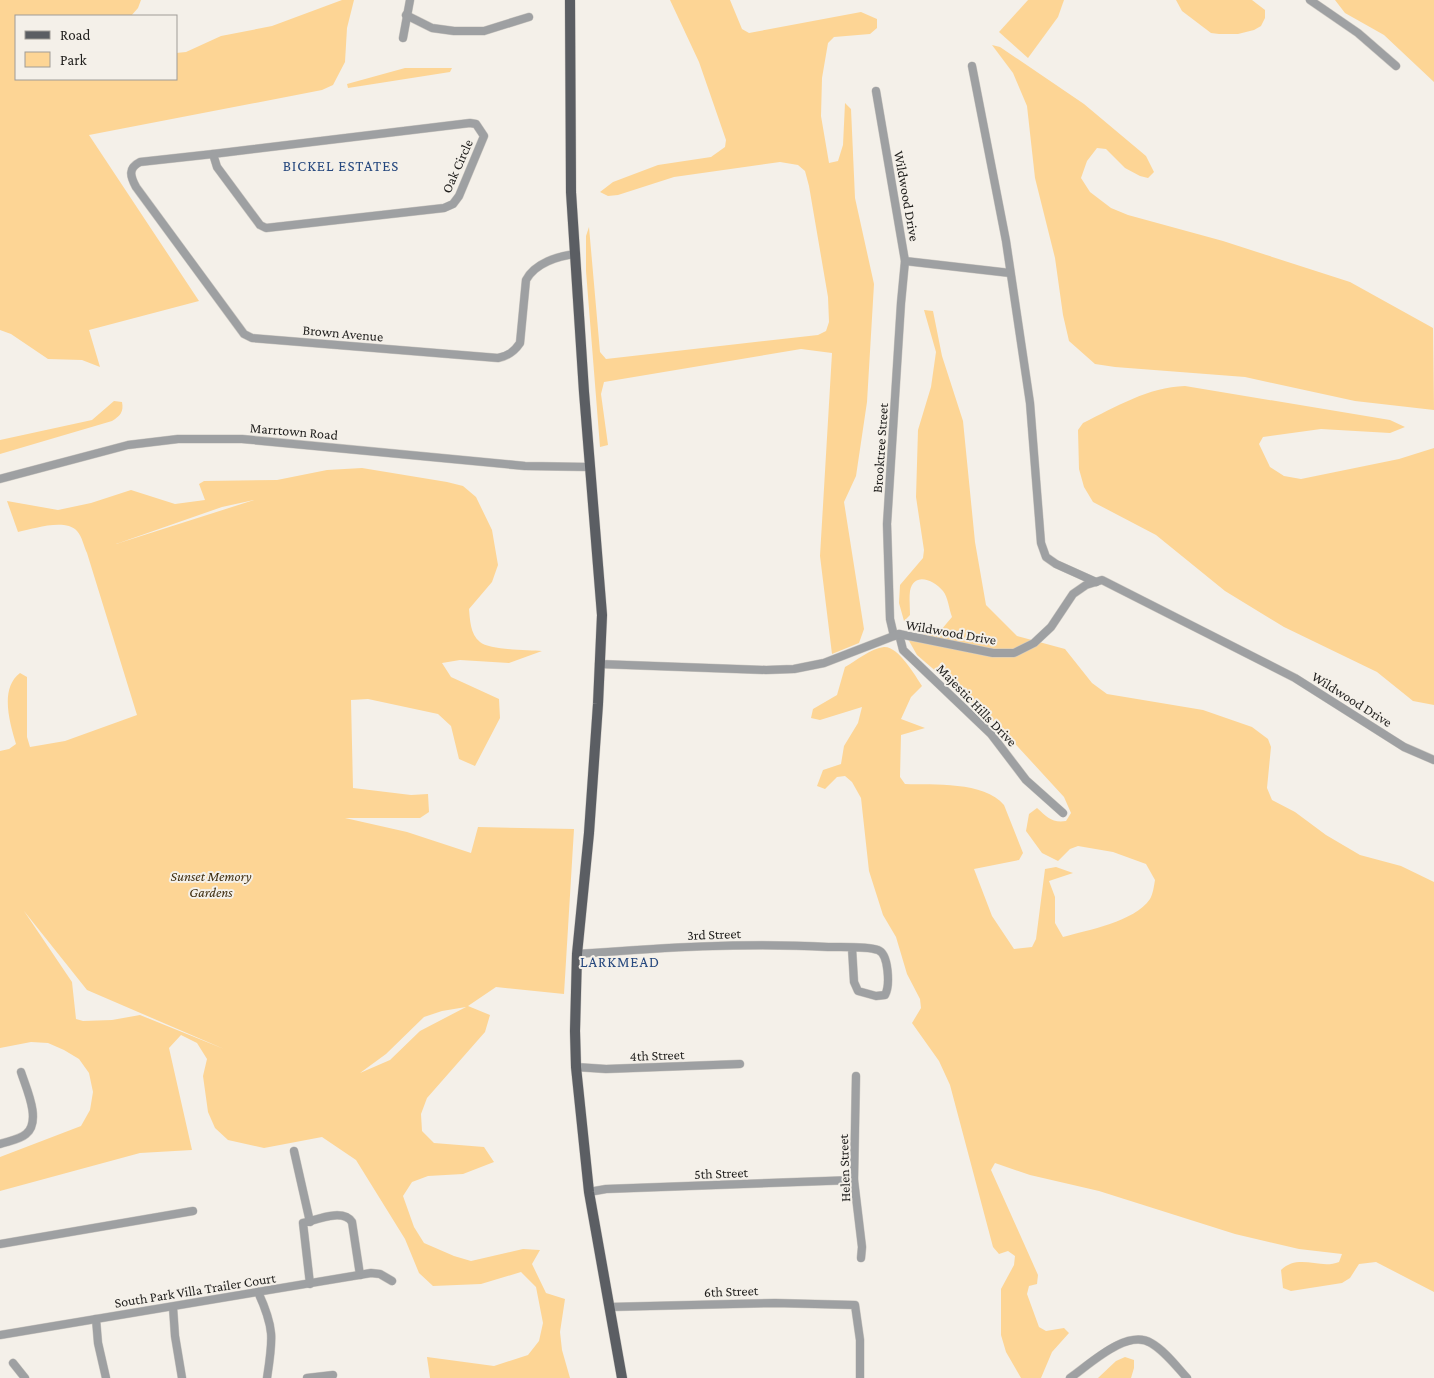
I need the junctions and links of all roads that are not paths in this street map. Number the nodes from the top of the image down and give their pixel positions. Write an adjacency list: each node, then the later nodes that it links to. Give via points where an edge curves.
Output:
1 (410, 0): 4 (street)
2 (570, 0): 12 (main road, via 570,137)
3 (1310, 0): 8 (street)
4 (406, 15): 5 (street, via 432,28 454,31 484,31); 6 (street)
5 (528, 17)
6 (403, 38)
7 (972, 66): 14 (street, Wildwood Drive)
8 (1396, 66)
9 (876, 91): 13 (street, Wildwood Drive)
10 (212, 154): 10 (street, Oak Circle, via 217,167 260,225 266,228 444,208 459,196 484,136 476,124 470,123); 11 (street, Oak Circle)
11 (135, 164): 12 (street, Brown Avenue, via 131,177 136,187 244,334 252,338 498,358 506,356 520,344 529,274 552,259)
12 (576, 254): 15 (main road)
13 (905, 261): 14 (street, Wildwood Drive); 18 (street, Brooktree Street, via 887,524 890,619)
14 (1010, 273): 17 (street, Wildwood Drive, via 1030,402 1041,542 1046,557)
15 (590, 467): 16 (street, Marrtown Road, via 525,466 242,439 178,439 128,445); 19 (main road, via 602,615)
16 (0, 479)
17 (1096, 582): 18 (street, Wildwood Drive, via 1073,594 1051,628 1034,643 1014,653 993,653); 20 (street, Wildwood Drive, via 1102,580 1295,678 1404,747)
18 (896, 635): 19 (street, Wildwood Drive, via 824,663 794,669); 21 (street, Majestic Hills Drive, via 903,650 991,734 1026,780)
19 (599, 664): 23 (main road)
20 (1434, 760)
21 (1062, 813)
22 (852, 948): 22 (street, 3rd Street, via 883,953 886,995 858,991 854,982); 23 (street, 3rd Street, via 740,946)
23 (578, 954): 25 (main road, via 574,1031)
24 (740, 1064): 25 (street, 4th Street, via 606,1069)
25 (576, 1067): 31 (main road)
26 (21, 1072): 28 (street, via 34,1120 24,1136)
27 (856, 1076): 30 (street, Helen Street)
28 (0, 1144)
29 (294, 1151): 33 (street)
30 (854, 1180): 31 (street, 5th Street); 35 (street, Helen Street)
31 (589, 1192): 41 (main road)
32 (193, 1211): 34 (street)
33 (310, 1222): 36 (street, via 331,1216 349,1217); 38 (street, via 303,1223)
34 (0, 1244)
35 (861, 1258)
36 (360, 1275): 37 (street, South Park Villa Trailer Court, via 380,1274); 38 (street, South Park Villa Trailer Court)
37 (392, 1281)
38 (310, 1284): 39 (street, South Park Villa Trailer Court)
39 (258, 1292): 40 (street, South Park Villa Trailer Court); 49 (street, via 272,1330)
40 (172, 1307): 42 (street, South Park Villa Trailer Court); 48 (street)
41 (609, 1307): 51 (main road); 52 (street, 6th Street, via 775,1302 855,1305 860,1340)
42 (96, 1319): 43 (street, South Park Villa Trailer Court); 47 (street)
43 (0, 1335)
44 (13, 1363): 46 (street)
45 (333, 1375): 50 (street)
46 (25, 1378)
47 (106, 1378)
48 (182, 1378)
49 (267, 1378)
50 (307, 1378)
51 (622, 1378)
52 (860, 1378)
53 (1070, 1378): 54 (street, via 1119,1343 1134,1339 1149,1341 1160,1349)
54 (1187, 1378)

